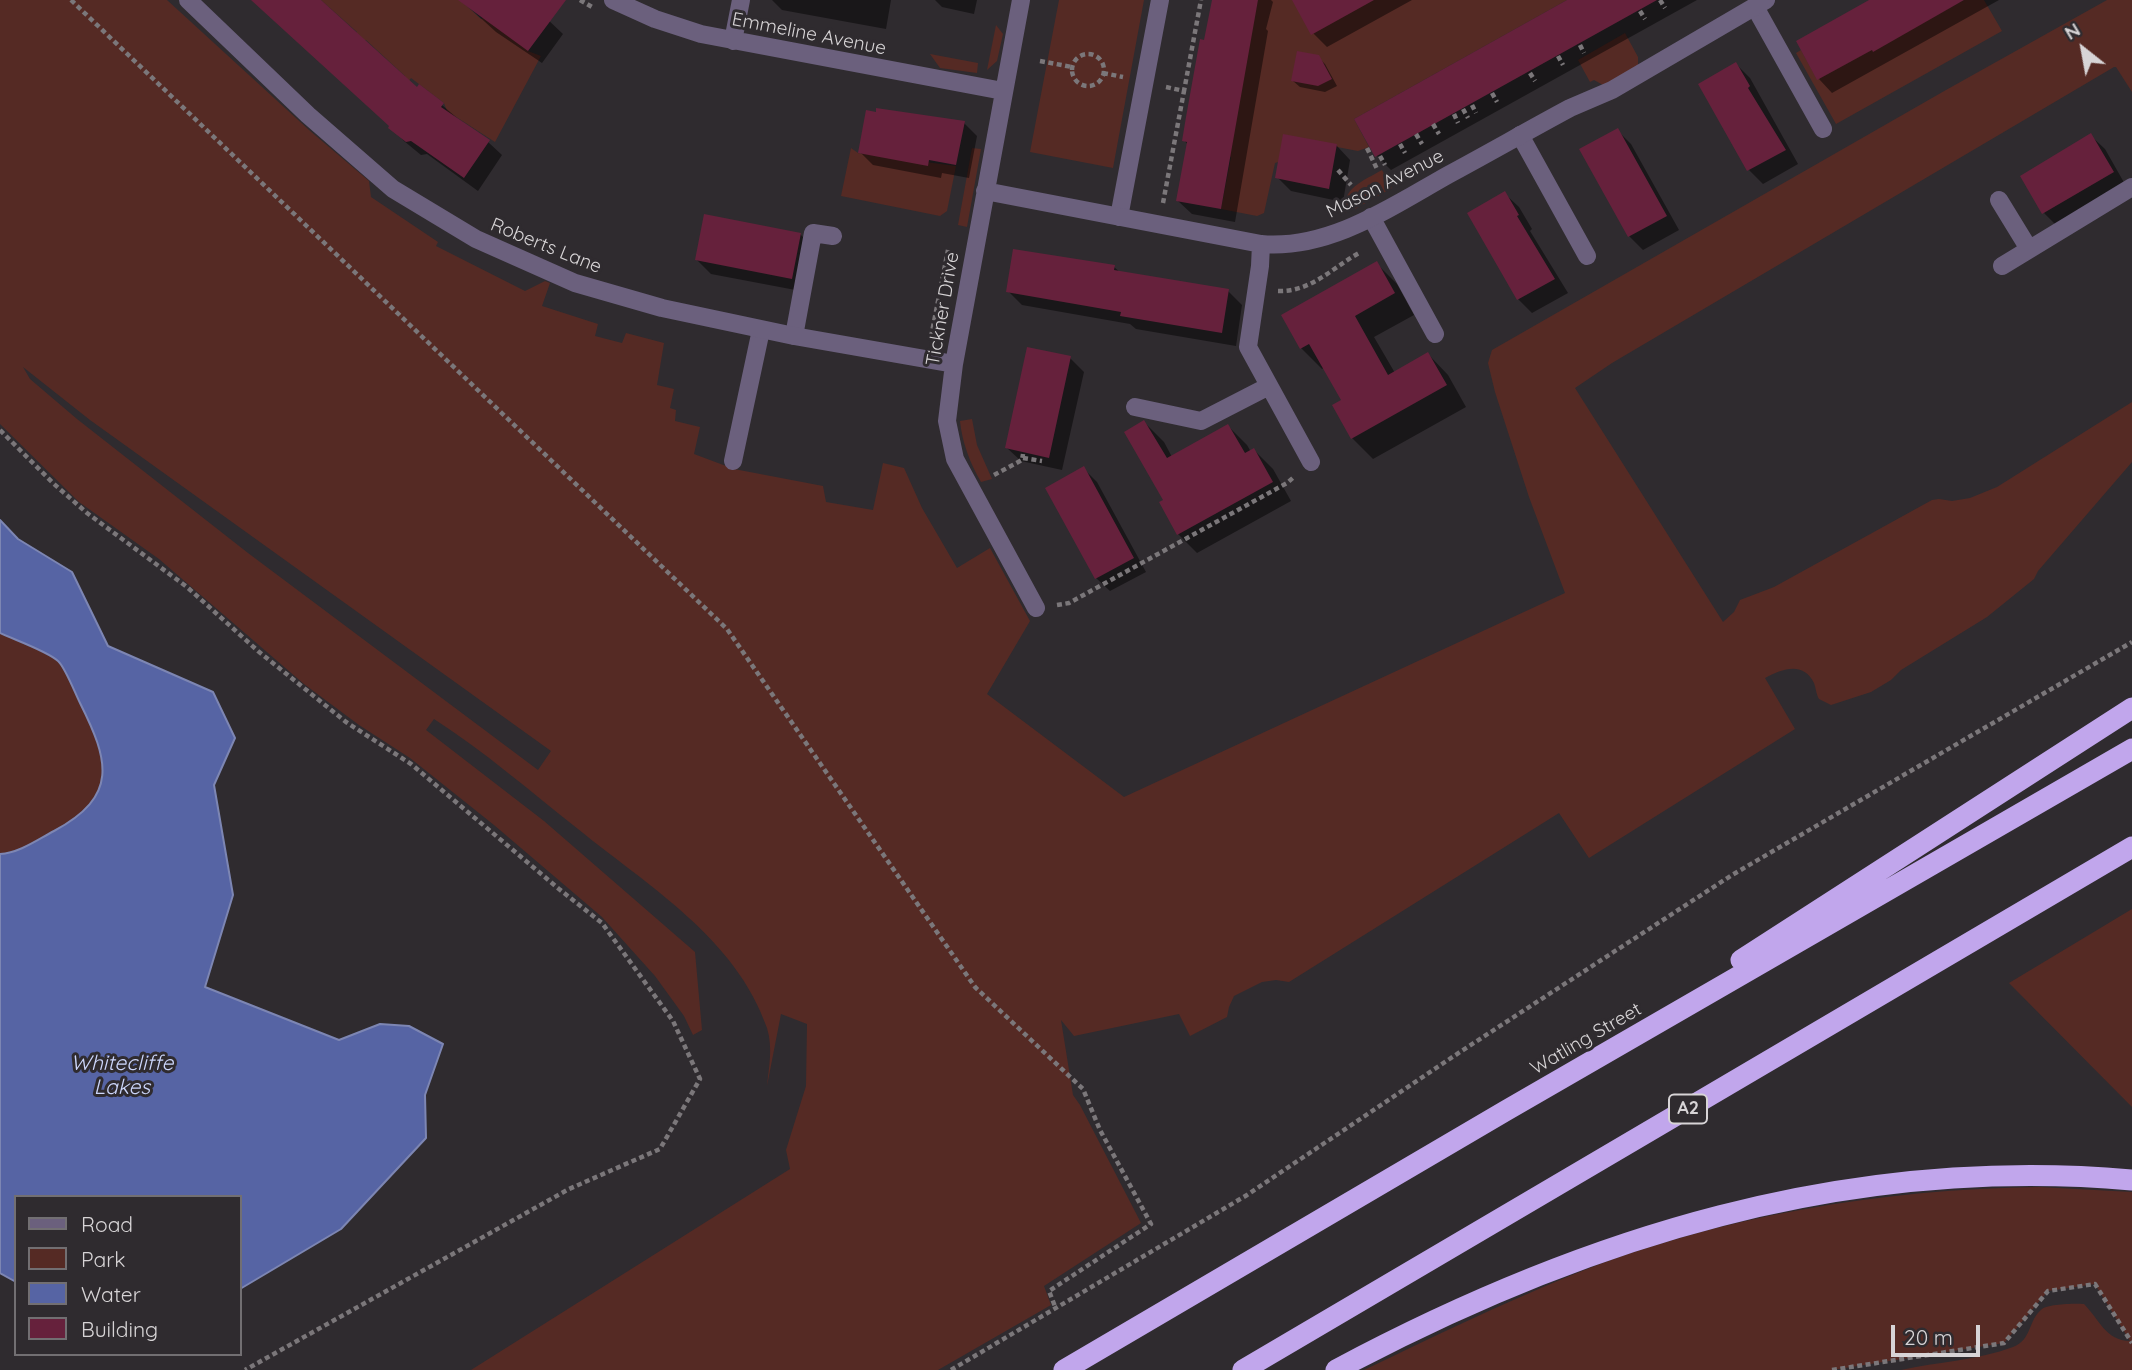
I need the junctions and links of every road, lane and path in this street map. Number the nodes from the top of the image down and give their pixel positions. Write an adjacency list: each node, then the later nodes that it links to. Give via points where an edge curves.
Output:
1 (71, 0): 81 (path, via 727,629 975,988 1083,1089 1151,1224 1049,1291)
2 (580, 0): 10 (path)
3 (741, 0): 14 (street)
4 (1021, 0): 25 (street, Tickner Drive)
5 (1160, 0): 23 (street)
6 (1201, 0): 24 (path)
7 (1660, 0): 11 (path)
8 (199, 3): 62 (street, Roberts Lane, via 308,116 393,190 476,239 575,283)
9 (1760, 3): 35 (street); 38 (street, Mason Avenue, via 1612,90)
10 (605, 5): 14 (street, Emmeline Avenue)
11 (1665, 8)
12 (1640, 11): 13 (path)
13 (1645, 19)
14 (733, 41): 25 (street, Emmeline Avenue)
15 (1580, 45): 16 (path)
16 (1584, 52)
17 (1558, 56): 19 (path)
18 (1041, 61): 20 (path)
19 (1563, 65)
20 (1072, 67): 20 (path, via 1088,54 1102,62 1102,78 1084,86 1073,77)
21 (1530, 73): 22 (path)
22 (1535, 80)
23 (1145, 81): 24 (path); 52 (street)
24 (1184, 90): 51 (path)
25 (1003, 91): 49 (street, Tickner Drive)
26 (1492, 93): 27 (path)
27 (1496, 102)
28 (1472, 105): 30 (path)
29 (1463, 109): 32 (path)
30 (1476, 113)
31 (1454, 114): 33 (path)
32 (1468, 118)
33 (1458, 123)
34 (1433, 124): 37 (path)
35 (1823, 129)
36 (1416, 134): 40 (path)
37 (1439, 134)
38 (1520, 135): 53 (street, Mason Avenue); 59 (street)
39 (1400, 144): 42 (path)
40 (1422, 144)
41 (1367, 148): 45 (path)
42 (1405, 153)
43 (1380, 156): 44 (path)
44 (1385, 165)
45 (1377, 169)
46 (1338, 170): 47 (path)
47 (1351, 185)
48 (2132, 187): 57 (street)
49 (985, 191): 52 (street, Mason Avenue); 66 (street, Tickner Drive)
50 (1999, 200): 57 (street)
51 (1161, 209)
52 (1119, 217): 56 (street, Mason Avenue)
53 (1371, 217): 56 (street, Mason Avenue, via 1316,240); 63 (street)
54 (833, 236): 64 (street, via 813,233)
55 (949, 243): 65 (path)
56 (1261, 244): 61 (street)
57 (2029, 249): 60 (street)
58 (1359, 253): 61 (path, via 1297,289)
59 (1587, 256)
60 (2002, 266)
61 (1256, 288): 67 (street, via 1247,343)
62 (761, 330): 64 (street, Roberts Lane); 70 (street)
63 (1435, 334)
64 (794, 336): 65 (street, Roberts Lane)
65 (927, 359): 66 (street, Roberts Lane)
66 (954, 364): 74 (street, Tickner Drive, via 947,422 955,459)
67 (1269, 386): 68 (street, via 1201,421); 72 (street)
68 (1135, 407)
69 (0, 430): 83 (path, via 87,513 187,587 346,722 411,764 602,923 673,1021 700,1079 660,1149 569,1189)
70 (733, 461)
71 (1042, 461): 73 (path, via 1023,456)
72 (1311, 462): 74 (path, via 1287,483 1069,603)
73 (994, 475)
74 (1036, 608)
75 (2132, 642): 81 (path, via 1732,875 1239,1200)
76 (2132, 708): 79 (highway)
77 (2132, 749): 79 (highway, Watling Street)
78 (2132, 847): 86 (highway, A2)
79 (1507, 1110): 85 (highway, Watling Street)
80 (2132, 1180): 87 (highway, via 2067,1175 1945,1178 1847,1189 1732,1212 1586,1256 1467,1306)
81 (1056, 1309): 84 (path)
82 (2132, 1343): 88 (path, via 2095,1284 2048,1291 2004,1343)
83 (245, 1370)
84 (951, 1370)
85 (1064, 1370)
86 (1242, 1370)
87 (1336, 1370)
88 (1832, 1370)

